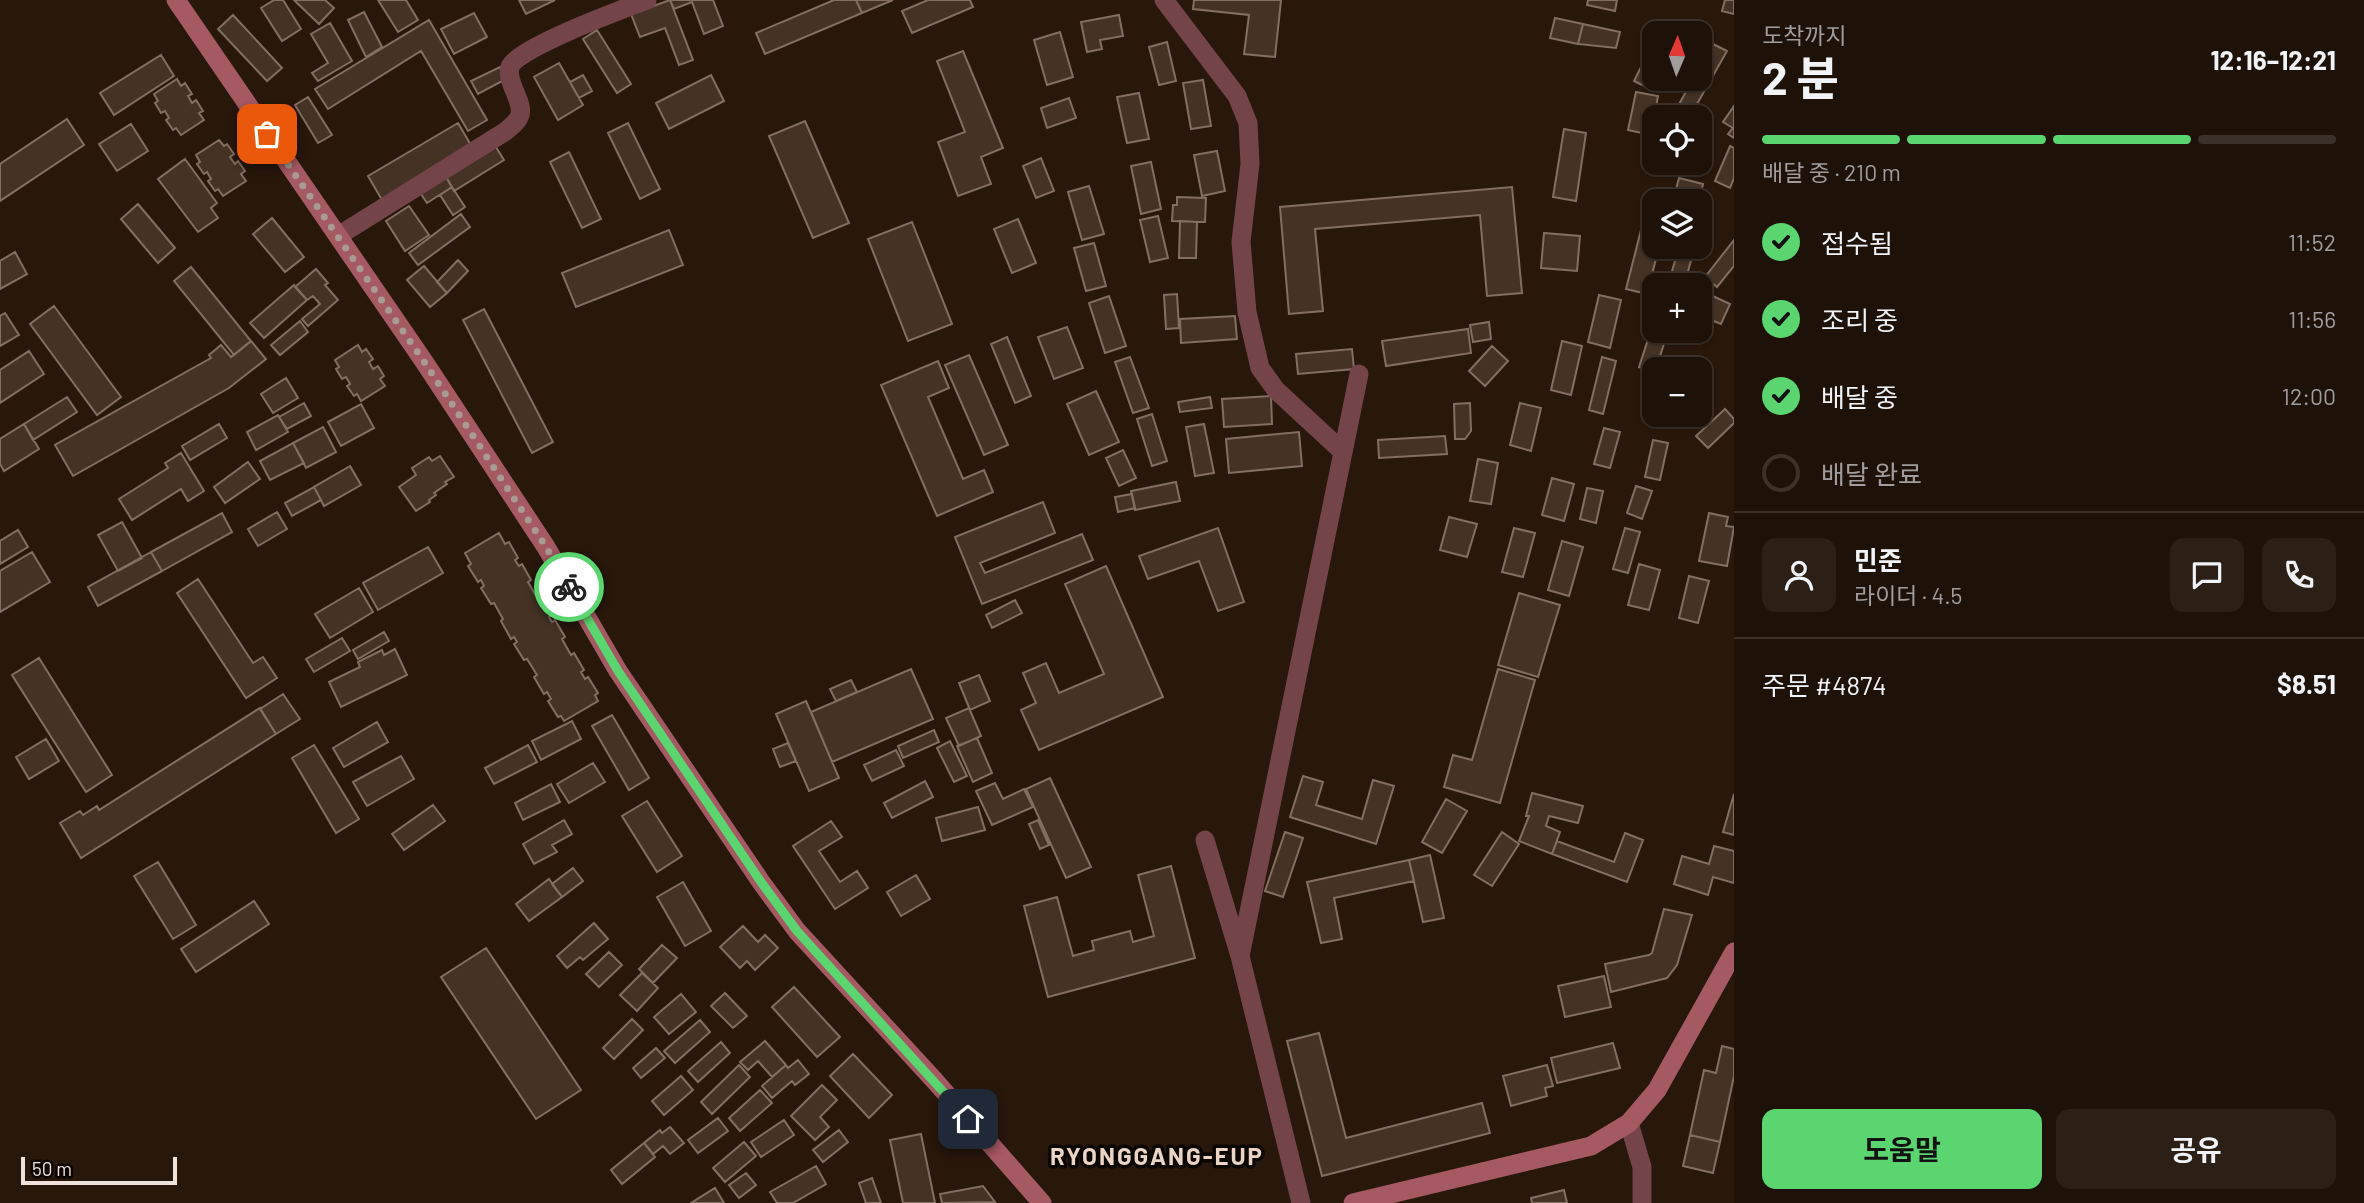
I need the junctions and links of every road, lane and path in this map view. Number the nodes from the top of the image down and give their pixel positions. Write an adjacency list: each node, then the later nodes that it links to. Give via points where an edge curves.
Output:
1 (176, 0): 4 (main road)
2 (647, 0): 4 (street, via 522,54 511,65 509,75 521,111 506,131)
3 (1164, 0): 6 (street, via 1237,96 1248,123 1250,164 1241,242 1247,312 1260,368 1276,390)
4 (338, 236): 11 (main road, via 546,547 618,671 761,882 797,931)
5 (1359, 374): 6 (street)
6 (1342, 451): 9 (street)
7 (1205, 840): 9 (street)
8 (1734, 952): 10 (main road, via 1657,1090)
9 (1240, 956): 12 (street)
10 (1629, 1123): 13 (main road, via 1591,1146); 14 (street, via 1642,1167)
11 (1042, 1203)
12 (1301, 1203)
13 (1353, 1203)
14 (1642, 1203)

